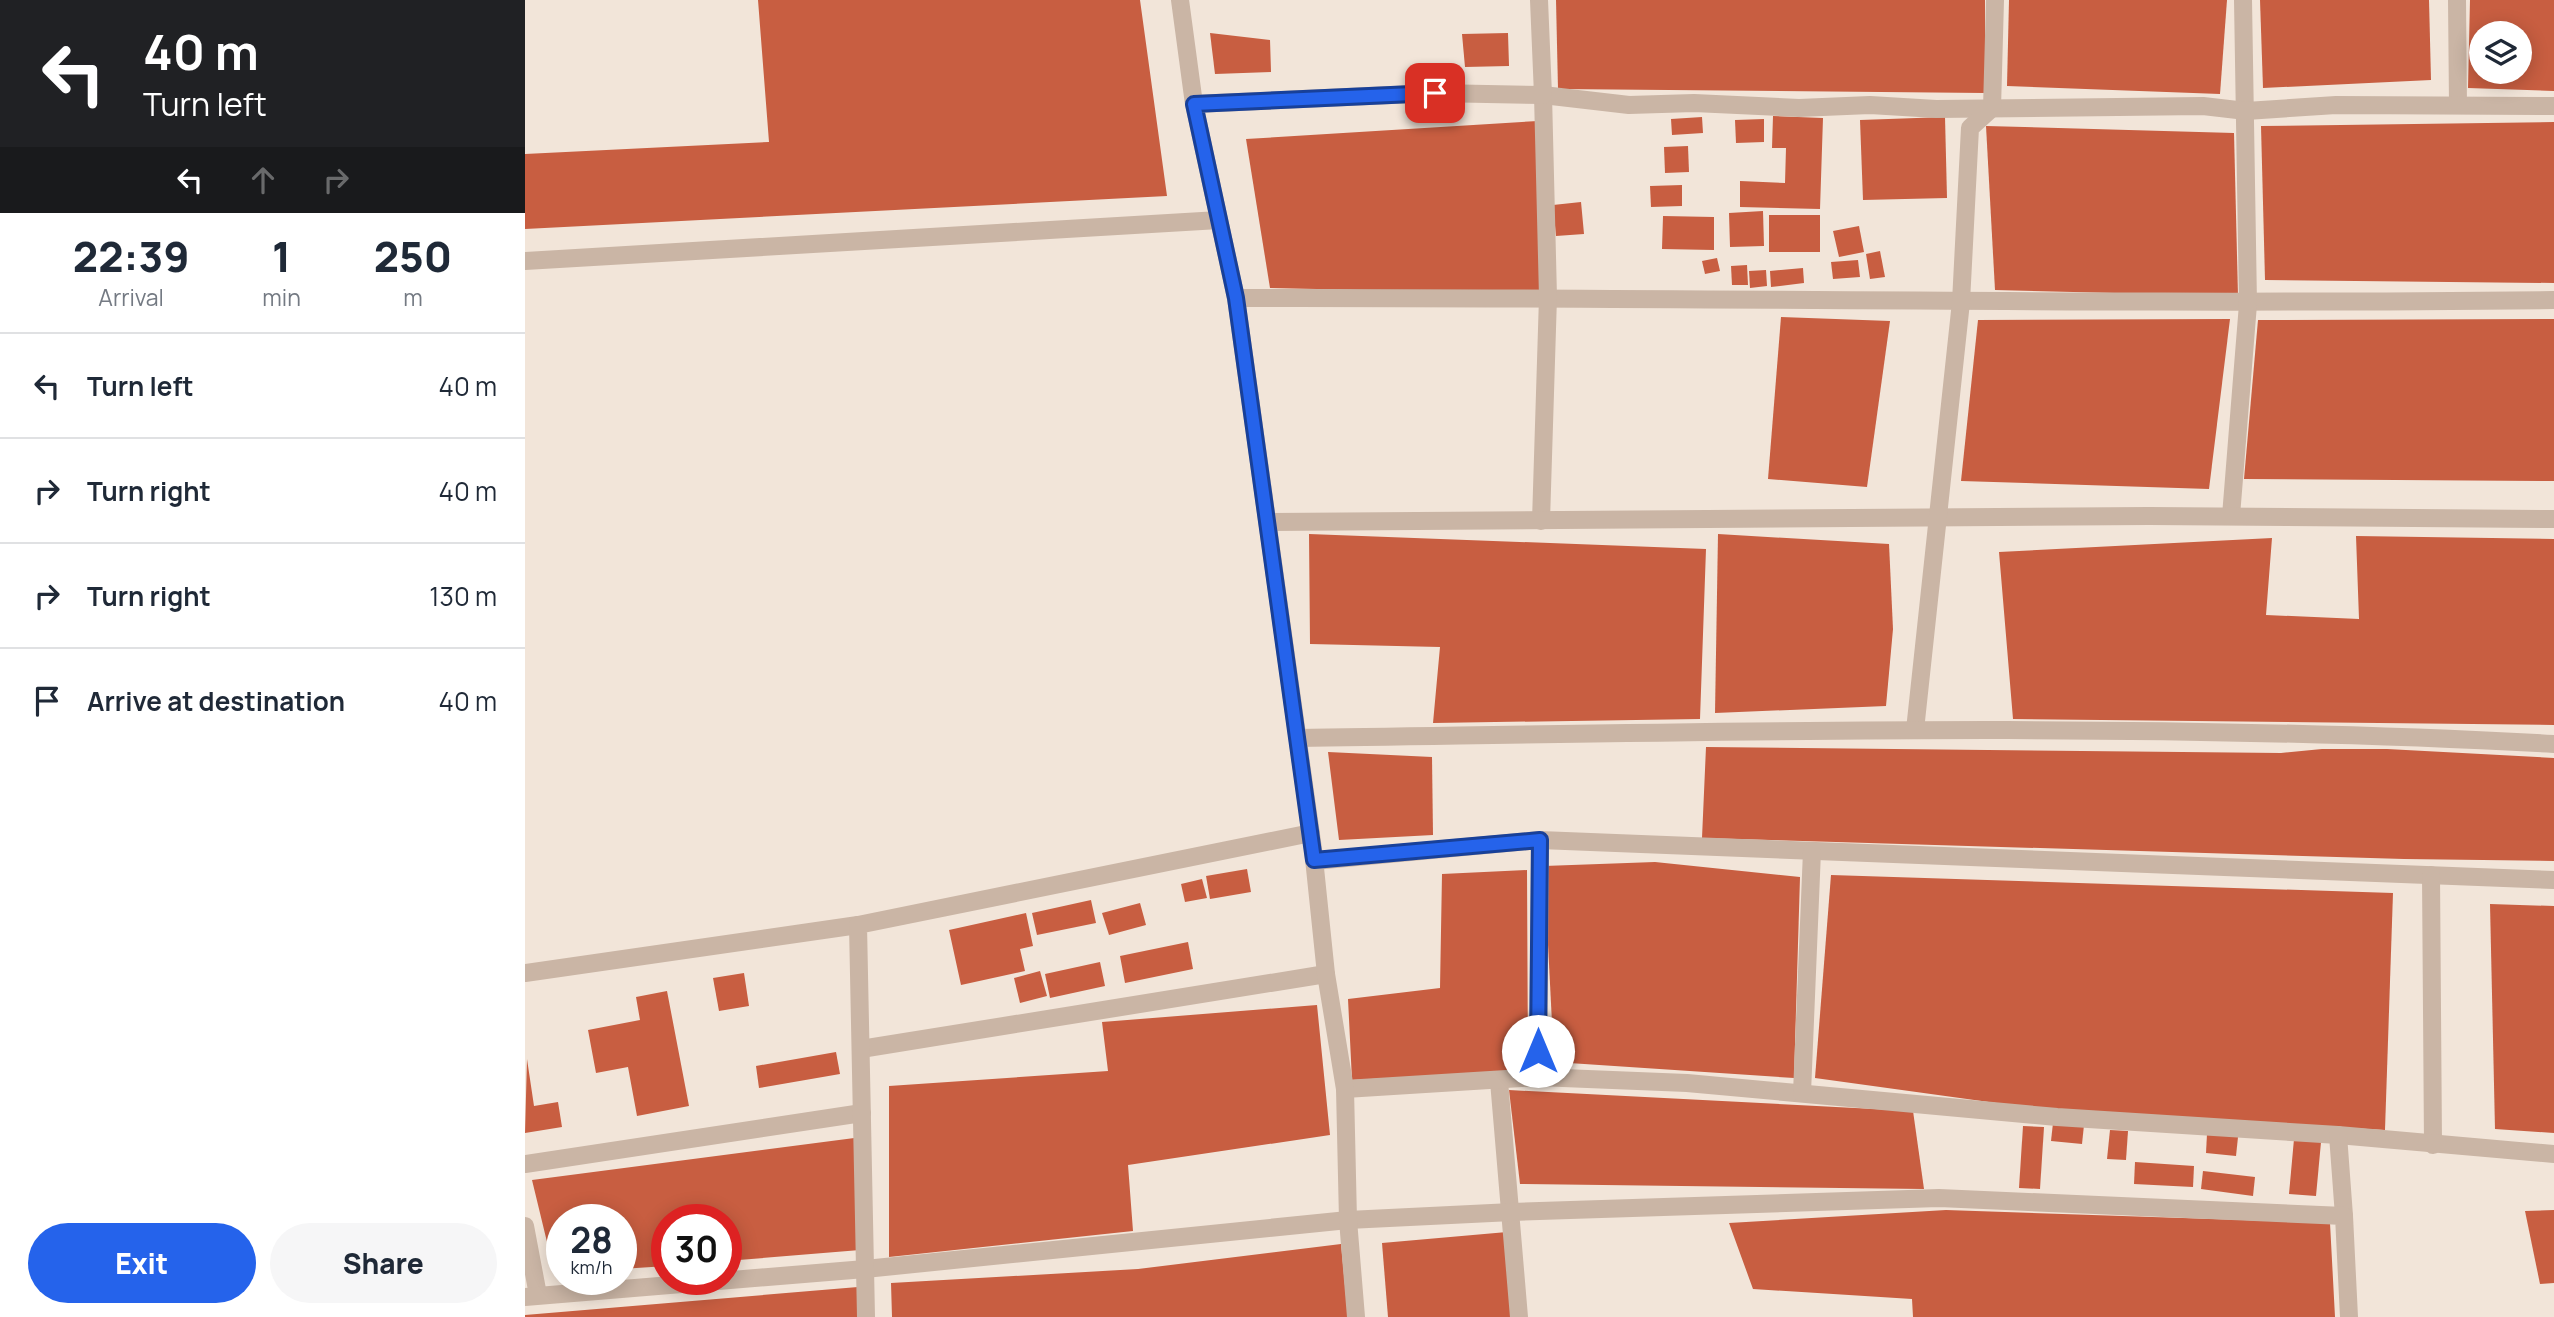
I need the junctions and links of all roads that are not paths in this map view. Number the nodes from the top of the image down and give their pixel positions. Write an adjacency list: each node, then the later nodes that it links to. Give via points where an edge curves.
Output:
1 (1180, 0): 7 (street)
2 (1539, 0): 6 (street)
3 (1995, 0): 10 (street)
4 (2243, 0): 11 (street)
5 (2457, 0): 8 (street)
6 (1543, 95): 7 (street, via 1435,93); 10 (street, via 1629,105); 14 (street)
7 (1194, 104): 12 (street)
8 (2458, 105): 9 (street); 11 (street)
9 (2554, 106)
10 (1992, 108): 11 (street, via 2203,106); 17 (street, via 1970,128)
11 (2246, 111): 18 (street)
12 (1219, 220): 13 (street); 15 (street)
13 (525, 261)
14 (1548, 297): 15 (street); 17 (street); 22 (street)
15 (1236, 298): 23 (street)
16 (2554, 300): 18 (street)
17 (1961, 302): 18 (street); 20 (street)
18 (2248, 304): 19 (street)
19 (2231, 516): 20 (street); 21 (street)
20 (1936, 519): 22 (street); 24 (street)
21 (2554, 519)
22 (1541, 521): 23 (street)
23 (1268, 522): 25 (street)
24 (1915, 730): 25 (street); 26 (street, via 2369,734)
25 (1298, 738): 27 (street)
26 (2554, 744)
27 (1311, 834): 30 (street); 33 (street)
28 (1540, 840): 29 (street); 30 (street); 37 (street)
29 (1812, 851): 31 (street); 40 (street)
30 (1314, 860): 35 (street)
31 (2431, 875): 32 (street); 43 (street)
32 (2554, 880)
33 (858, 925): 34 (street); 36 (street)
34 (525, 973)
35 (1326, 974): 36 (street); 39 (street)
36 (861, 1049): 41 (street)
37 (1538, 1077): 38 (street); 40 (street)
38 (1499, 1081): 39 (street); 46 (street)
39 (1345, 1089): 48 (street)
40 (1803, 1093): 42 (street, via 2057,1117)
41 (862, 1113): 45 (street); 50 (street)
42 (2338, 1135): 43 (street); 47 (street)
43 (2433, 1145): 44 (street)
44 (2554, 1154)
45 (525, 1164)
46 (1512, 1212): 47 (street, via 1938,1198); 48 (street); 54 (street)
47 (2344, 1216): 55 (street)
48 (1348, 1220): 50 (street); 53 (street)
49 (525, 1226): 51 (street)
50 (865, 1269): 51 (street); 52 (street)
51 (532, 1296)
52 (866, 1317)
53 (1356, 1317)
54 (1519, 1317)
55 (2349, 1317)

